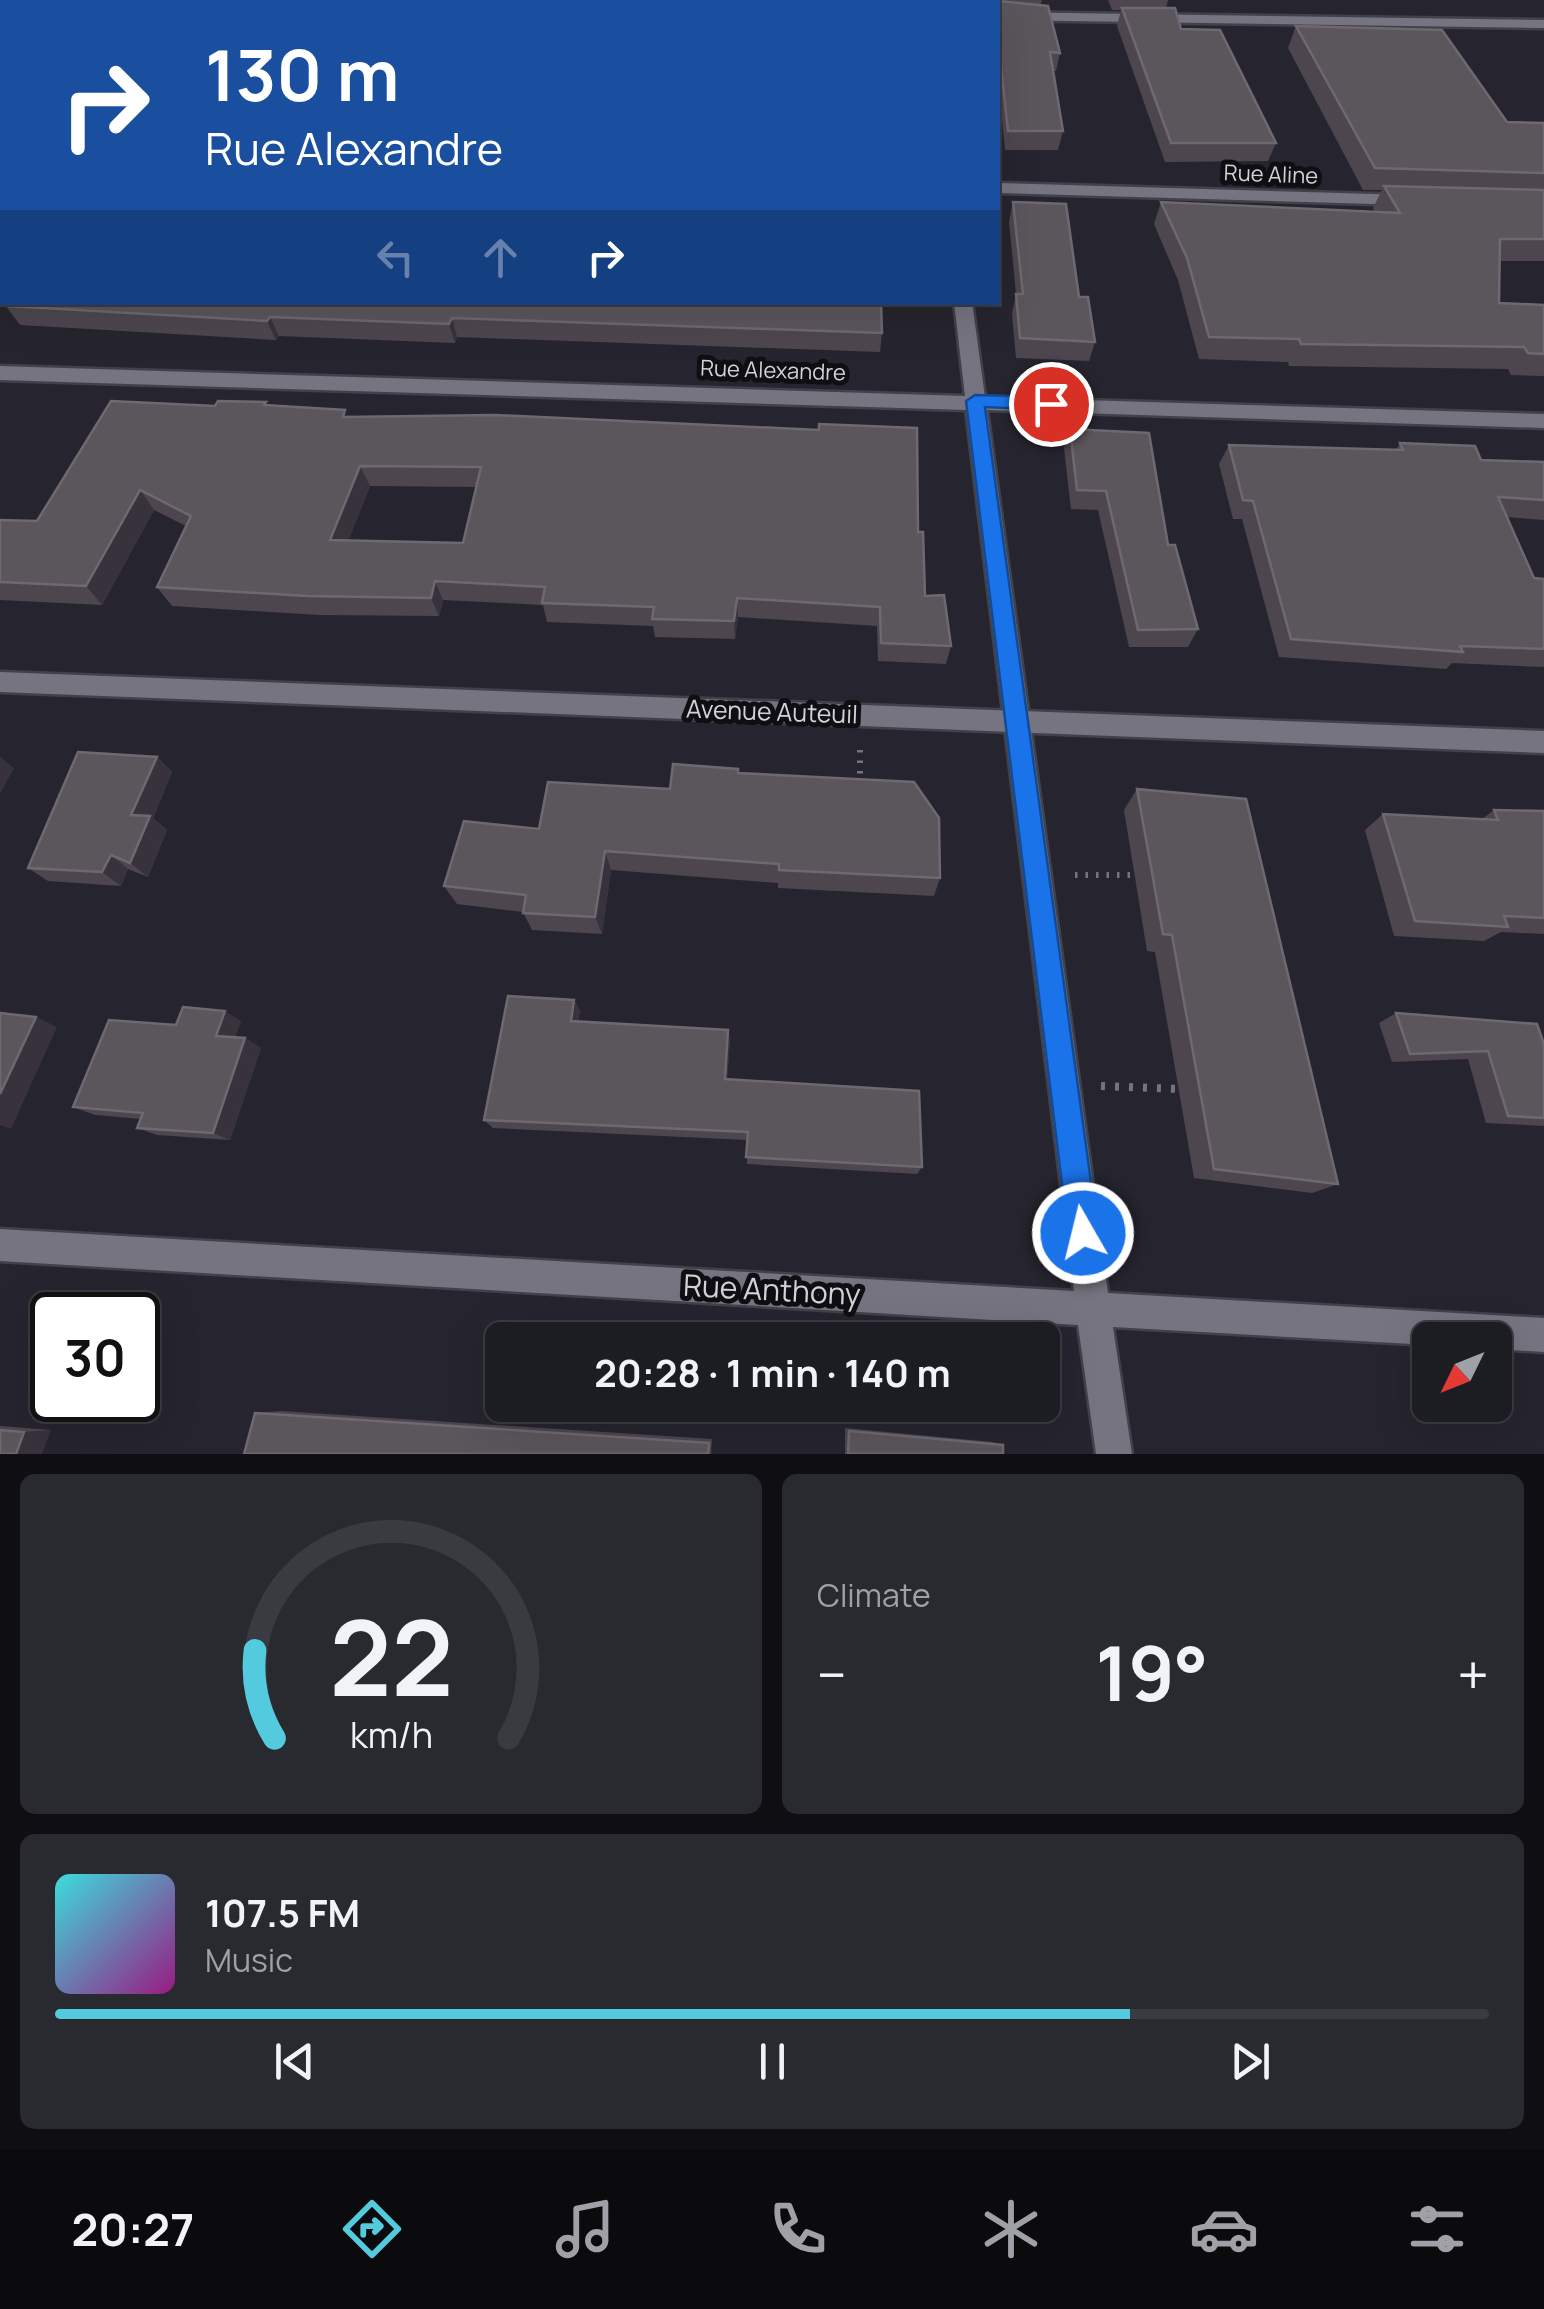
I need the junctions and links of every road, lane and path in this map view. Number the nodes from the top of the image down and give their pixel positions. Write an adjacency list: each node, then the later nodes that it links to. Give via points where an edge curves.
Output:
1 (1220, 0): 4 (street)
2 (1501, 7): 5 (street)
3 (1000, 16): 4 (street)
4 (1229, 20): 5 (street)
5 (1513, 23): 6 (street)
6 (1544, 24)
7 (1000, 188): 8 (street, Rue Aline)
8 (1427, 201)
9 (963, 305): 11 (street)
10 (0, 372): 11 (street, Rue Alexandre)
11 (975, 401): 12 (street, Rue Alexandre); 15 (street)
12 (1544, 421)
13 (0, 682): 14 (street, Avenue Auteuil)
14 (861, 714): 15 (street, Avenue Auteuil); 17 (path)
15 (1014, 720): 16 (street, Avenue Auteuil); 18 (street)
16 (1544, 742)
17 (860, 799)
18 (1034, 875): 19 (path); 20 (street)
19 (1134, 875)
20 (1061, 1084): 21 (path); 23 (street)
21 (1180, 1090)
22 (0, 1244): 23 (street, Rue Anthony)
23 (1094, 1308): 24 (street, Rue Anthony); 25 (street)
24 (1544, 1335)
25 (1114, 1454)

